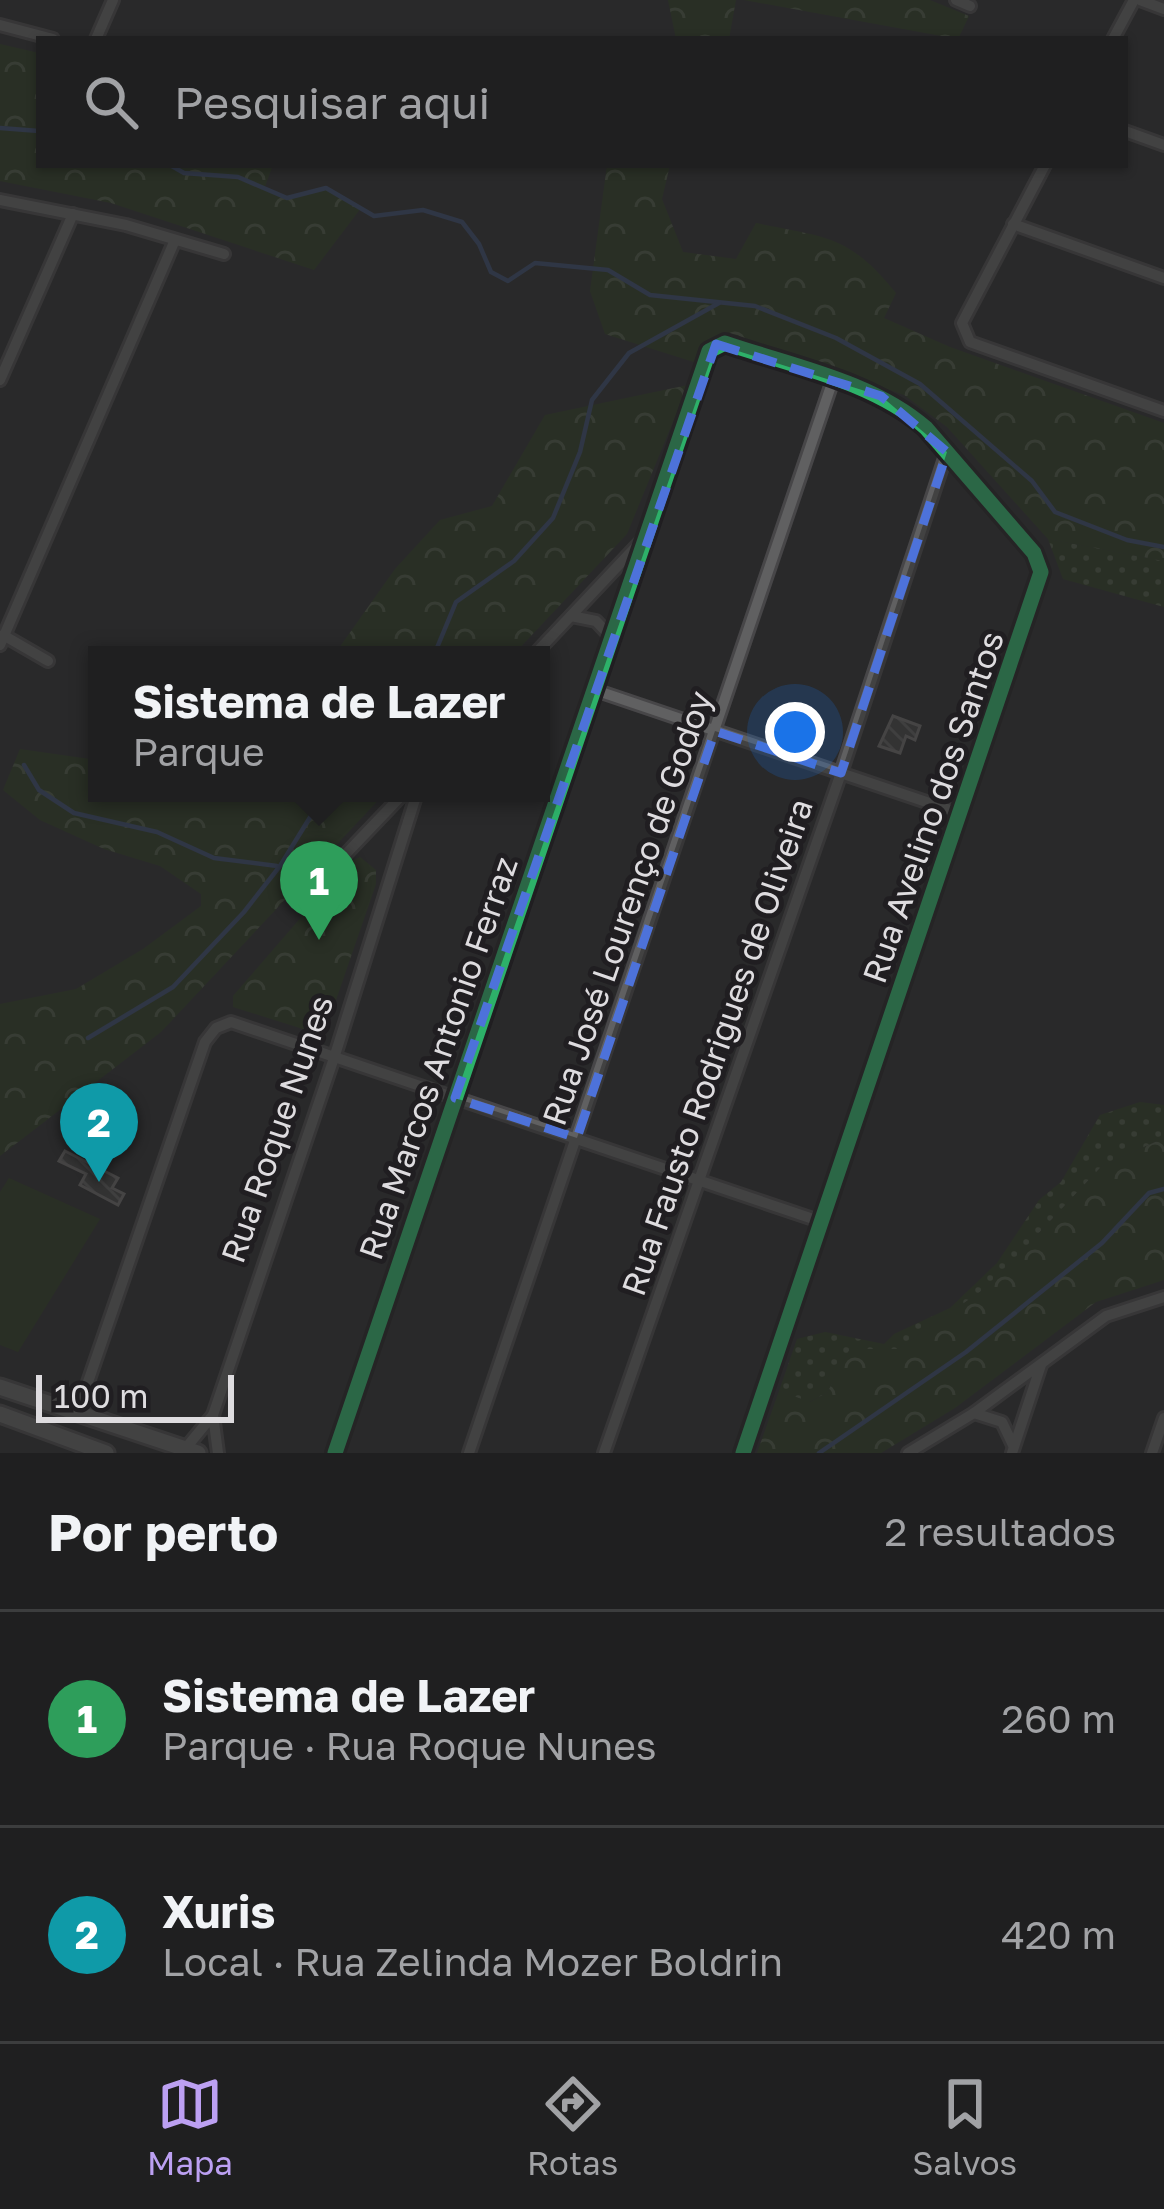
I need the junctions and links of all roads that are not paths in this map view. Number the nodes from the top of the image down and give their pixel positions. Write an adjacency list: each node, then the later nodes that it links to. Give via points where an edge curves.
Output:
1 (113, 0): 8 (street)
2 (956, 0): 4 (street)
3 (1137, 0): 5 (street); 9 (street)
4 (970, 6)
5 (1164, 8)
6 (0, 25): 7 (street)
7 (42, 36)
8 (97, 36)
9 (1115, 36)
10 (1128, 132): 11 (street)
11 (1164, 145)
12 (1043, 168): 15 (street)
13 (0, 200): 14 (street)
14 (73, 214): 16 (street); 20 (street)
15 (1013, 224): 18 (street); 22 (street, via 962,322 970,342)
16 (175, 240): 17 (street); 26 (street)
17 (224, 254)
18 (1164, 278)
19 (716, 344): 21 (street, Rua Avelino dos Santos); 24 (street, Rua Marcos Antonio Ferraz)
20 (0, 380)
21 (833, 380): 23 (street, Rua Avelino dos Santos, via 907,412); 31 (street, Rua José Lourenço de Godoy)
22 (1164, 411)
23 (947, 452): 32 (street, Rua Fausto Rodrigues de Oliveira); 35 (street, Rua Avelino dos Santos, via 1034,553 1041,572)
24 (651, 531): 25 (street); 27 (street, Rua Marcos Antonio Ferraz)
25 (571, 616): 27 (street, via 596,622); 28 (street)
26 (1, 638): 29 (street)
27 (612, 638): 30 (street, Rua Marcos Antonio Ferraz)
28 (543, 646)
29 (48, 662)
30 (596, 690): 31 (street); 38 (street, Rua Marcos Antonio Ferraz)
31 (715, 731): 32 (street); 39 (street, Rua José Lourenço de Godoy)
32 (841, 773): 35 (street); 40 (street, Rua Fausto Rodrigues de Oliveira)
33 (396, 802): 36 (street)
34 (414, 802): 37 (street, Rua Roque Nunes)
35 (962, 814): 41 (street, Rua Avelino dos Santos)
36 (344, 857)
37 (335, 1055): 38 (street); 47 (street, via 231,1022 216,1028); 48 (street, Rua Roque Nunes)
38 (455, 1098): 39 (street); 54 (street, Rua Marcos Antonio Ferraz)
39 (578, 1138): 40 (street); 55 (street, Rua José Lourenço de Godoy)
40 (699, 1180): 41 (street); 56 (street, Rua Fausto Rodrigues de Oliveira)
41 (822, 1222): 57 (street, Rua Avelino dos Santos)
42 (1164, 1297): 43 (street, via 1106,1316)
43 (1041, 1364): 45 (street); 50 (street)
44 (0, 1387): 47 (main road)
45 (974, 1413): 50 (street, via 1002,1422); 58 (street)
46 (0, 1414): 52 (main road)
47 (77, 1414): 51 (main road)
48 (212, 1415): 51 (street, Rua Roque Nunes); 53 (street, Rua Roque Nunes)
49 (1164, 1418): 59 (street)
50 (1013, 1451)
51 (186, 1452)
52 (106, 1453)
53 (218, 1453)
54 (335, 1453)
55 (469, 1453)
56 (604, 1453)
57 (743, 1453)
58 (908, 1453)
59 (1153, 1453)

